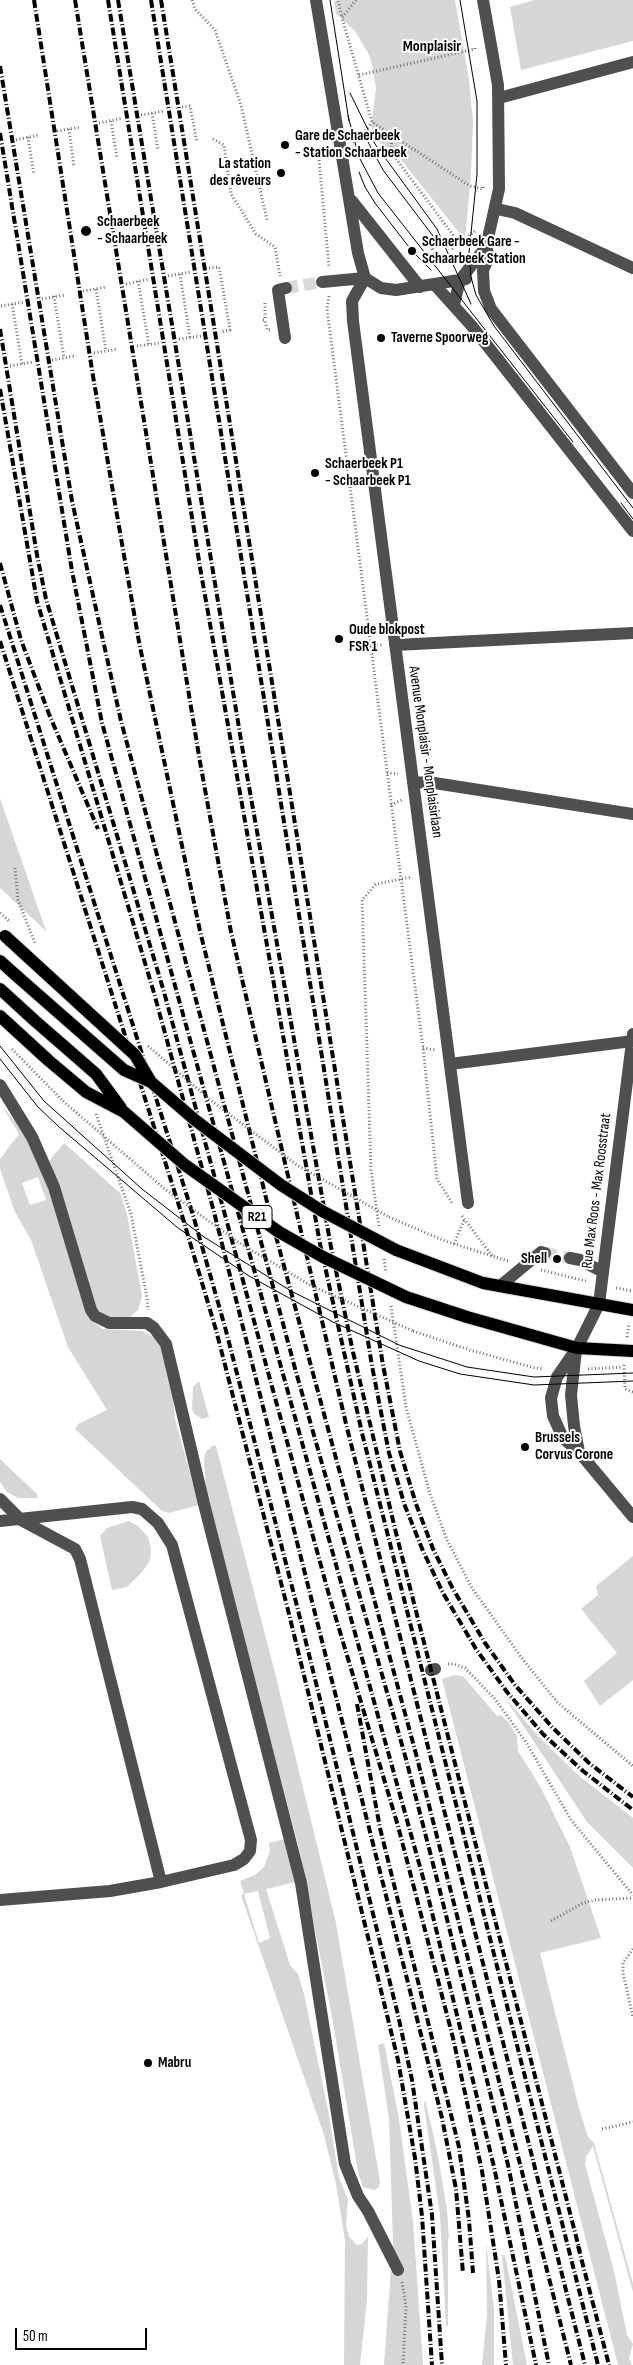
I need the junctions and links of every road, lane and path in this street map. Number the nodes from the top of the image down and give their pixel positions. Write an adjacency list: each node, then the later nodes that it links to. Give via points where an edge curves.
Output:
1 (192, 0): 34 (path, via 194,9 216,30 241,105)
2 (316, 0): 32 (street)
3 (356, 0): 6 (path)
4 (483, 0): 10 (street)
5 (338, 1): 6 (path)
6 (342, 18): 9 (path)
7 (474, 41): 9 (path, via 475,49)
8 (633, 62): 10 (street)
9 (359, 75): 22 (path, via 372,122)
10 (499, 98): 33 (street)
11 (182, 107): 26 (path, via 190,106)
12 (164, 111): 13 (path)
13 (152, 113): 14 (path); 27 (path)
14 (142, 115)
15 (123, 118): 16 (path)
16 (111, 121): 17 (path); 28 (path)
17 (99, 123)
18 (81, 127): 19 (path)
19 (69, 129): 20 (path); 29 (path)
20 (57, 132)
21 (39, 135): 23 (path)
22 (392, 136): 31 (path, via 470,186); 36 (path, via 391,152)
23 (28, 138): 25 (path); 30 (path)
24 (213, 139): 57 (path, via 224,145 231,194 256,234 275,248)
25 (16, 140)
26 (197, 142)
27 (158, 150)
28 (117, 158)
29 (74, 167)
30 (34, 175)
31 (483, 189)
32 (350, 198): 47 (street); 54 (street)
33 (497, 209): 38 (street); 42 (street, via 514,213)
34 (267, 220)
35 (482, 229): 36 (path, via 477,229)
36 (458, 243): 39 (path)
37 (430, 246): 40 (path)
38 (486, 247): 43 (street, via 489,257); 49 (street)
39 (452, 248)
40 (440, 259)
41 (209, 268): 68 (path, via 220,266 230,330)
42 (633, 268)
43 (483, 270): 49 (street, via 478,276); 85 (street, via 484,291 491,309)
44 (191, 272): 45 (path)
45 (180, 274): 46 (path); 70 (path)
46 (168, 276)
47 (365, 278): 51 (street); 54 (street, via 381,288 396,290); 88 (street, Avenue Monplaisir - Monplaisirlaan, via 352,301)
48 (150, 279): 50 (path)
49 (460, 280): 53 (street); 64 (street)
50 (138, 281): 52 (path); 74 (path)
51 (326, 282): 92 (path)
52 (126, 284)
53 (434, 284): 54 (street); 64 (street)
54 (420, 286)
55 (107, 287): 56 (path)
56 (96, 289): 58 (path); 77 (path)
57 (284, 289): 71 (street, via 278,290)
58 (83, 291)
59 (65, 294): 60 (path)
60 (54, 296): 61 (path); 80 (path)
61 (42, 299)
62 (24, 302): 63 (path)
63 (12, 304): 65 (path); 83 (path)
64 (454, 304): 86 (street)
65 (1, 306)
66 (263, 307): 67 (path)
67 (265, 320)
68 (220, 332)
69 (202, 336): 70 (path)
70 (190, 338): 72 (path)
71 (285, 338)
72 (179, 340)
73 (160, 342): 74 (path)
74 (148, 344): 75 (path)
75 (137, 346)
76 (118, 349): 77 (path)
77 (106, 351): 78 (path)
78 (94, 353)
79 (75, 356): 80 (path)
80 (64, 358): 81 (path)
81 (52, 360)
82 (34, 362): 83 (path)
83 (22, 364): 84 (path)
84 (10, 366)
85 (633, 494)
86 (633, 531)
87 (633, 633): 88 (street)
88 (395, 645): 89 (street, Avenue Monplaisir - Monplaisirlaan)
89 (413, 783): 90 (street, via 428,782); 91 (street, Avenue Monplaisir - Monplaisirlaan)
90 (633, 814)
91 (425, 876): 92 (path); 104 (street, Avenue Monplaisir - Monplaisirlaan)
92 (400, 878): 108 (path); 110 (path, via 376,884 362,900 371,1170)
93 (0, 913): 94 (path, bridge)
94 (14, 925)
95 (2, 934): 105 (main road, bridge, via 135,1055)
96 (28, 938): 97 (path)
97 (42, 951)
98 (0, 961): 105 (main road, R21, bridge, via 124,1070)
99 (0, 989): 107 (main road, R21, bridge, via 96,1074)
100 (0, 1016): 107 (main road, bridge, via 86,1092)
101 (633, 1039): 104 (street); 117 (street, Rue Max Roos - Max Roosstraat)
102 (142, 1040): 111 (path, bridge, via 213,1102 297,1165 389,1217)
103 (9, 1046): 127 (path, bridge, via 63,1101 166,1190 238,1242 310,1285 413,1331 535,1368)
104 (450, 1064): 109 (street, Avenue Monplaisir - Monplaisirlaan)
105 (151, 1082): 119 (main road, R21, bridge, via 274,1180 322,1211 396,1250 443,1269)
106 (0, 1084): 123 (street, via 32,1137 54,1187 91,1310 95,1316 109,1323)
107 (124, 1112): 124 (main road, R21, bridge, via 185,1165 279,1232 323,1256 406,1297)
108 (437, 1179)
109 (469, 1208): 111 (path)
110 (380, 1230)
111 (454, 1244): 115 (path)
112 (383, 1249): 118 (path)
113 (545, 1253): 119 (street, via 541,1252)
114 (137, 1256): 123 (path, via 147,1298)
115 (494, 1257)
116 (570, 1258): 117 (street)
117 (603, 1272): 121 (street, Rue Max Roos - Max Roosstraat)
118 (387, 1279)
119 (500, 1286): 121 (main road, R21)
120 (390, 1299): 136 (path, via 406,1407 430,1494 447,1540 472,1588 557,1702)
121 (599, 1304): 122 (main road, R21); 124 (street, Rue Max Roos - Max Roosstraat)
122 (632, 1310): 125 (path)
123 (146, 1323): 145 (street, via 166,1344 301,1883 346,2164 358,2196)
124 (576, 1348): 125 (main road, R21); 127 (street, Rue Max Roos - Max Roosstraat); 128 (street)
125 (629, 1351): 126 (path)
126 (624, 1367): 128 (path); 129 (path, via 626,1389)
127 (561, 1370): 130 (street, Rue Max Roos - Max Roosstraat, via 551,1398 553,1416 563,1438)
128 (574, 1370): 130 (street, via 571,1402)
129 (633, 1392)
130 (579, 1452): 132 (street, Rue Max Roos - Max Roosstraat)
131 (0, 1499): 133 (street)
132 (633, 1517)
133 (21, 1520): 134 (street); 137 (street, via 74,1549 80,1559); 137 (street, via 132,1507 142,1509 158,1523 172,1545 251,1840 250,1851 234,1865)
134 (0, 1521)
135 (433, 1670): 138 (path, via 454,1664 465,1668 495,1699 526,1742 575,1826)
136 (633, 1766)
137 (161, 1882): 139 (street, via 110,1891)
138 (633, 1896): 140 (path, via 583,1903)
139 (0, 1900)
140 (551, 1920)
141 (633, 1949): 142 (path, via 624,1963 623,1973)
142 (633, 2018)
143 (633, 2122): 144 (path)
144 (602, 2129)
145 (398, 2270): 146 (path, via 406,2306)
146 (403, 2365)

